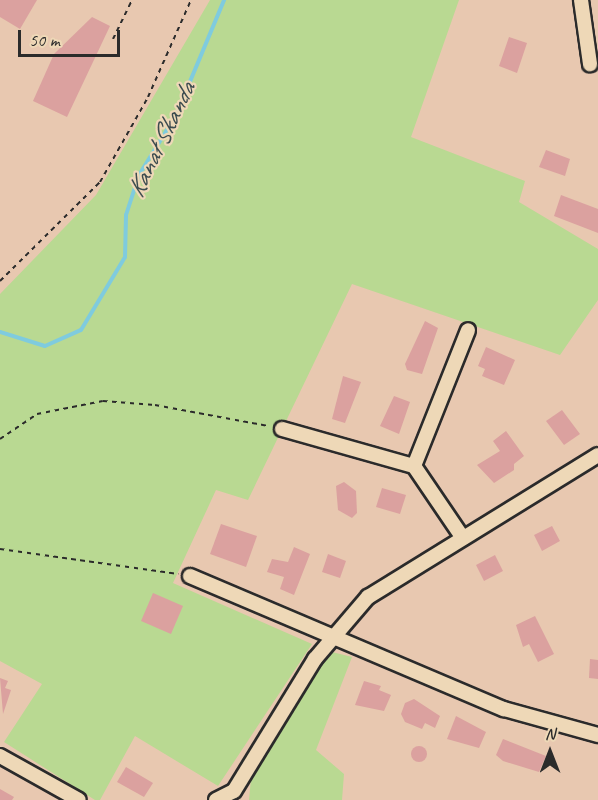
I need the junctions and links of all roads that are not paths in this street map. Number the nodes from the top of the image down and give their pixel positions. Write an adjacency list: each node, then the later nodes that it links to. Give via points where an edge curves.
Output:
1 (582, 0): 2 (street)
2 (590, 64)
3 (468, 330): 6 (street)
4 (282, 429): 6 (street)
5 (598, 455): 7 (street)
6 (414, 466): 7 (street)
7 (463, 538): 9 (street, via 382,586)
8 (190, 576): 9 (street)
9 (333, 635): 10 (street, via 504,709); 12 (street)
10 (598, 735)
11 (0, 756): 13 (street)
12 (236, 795): 14 (street)
13 (80, 800)
14 (216, 800)

